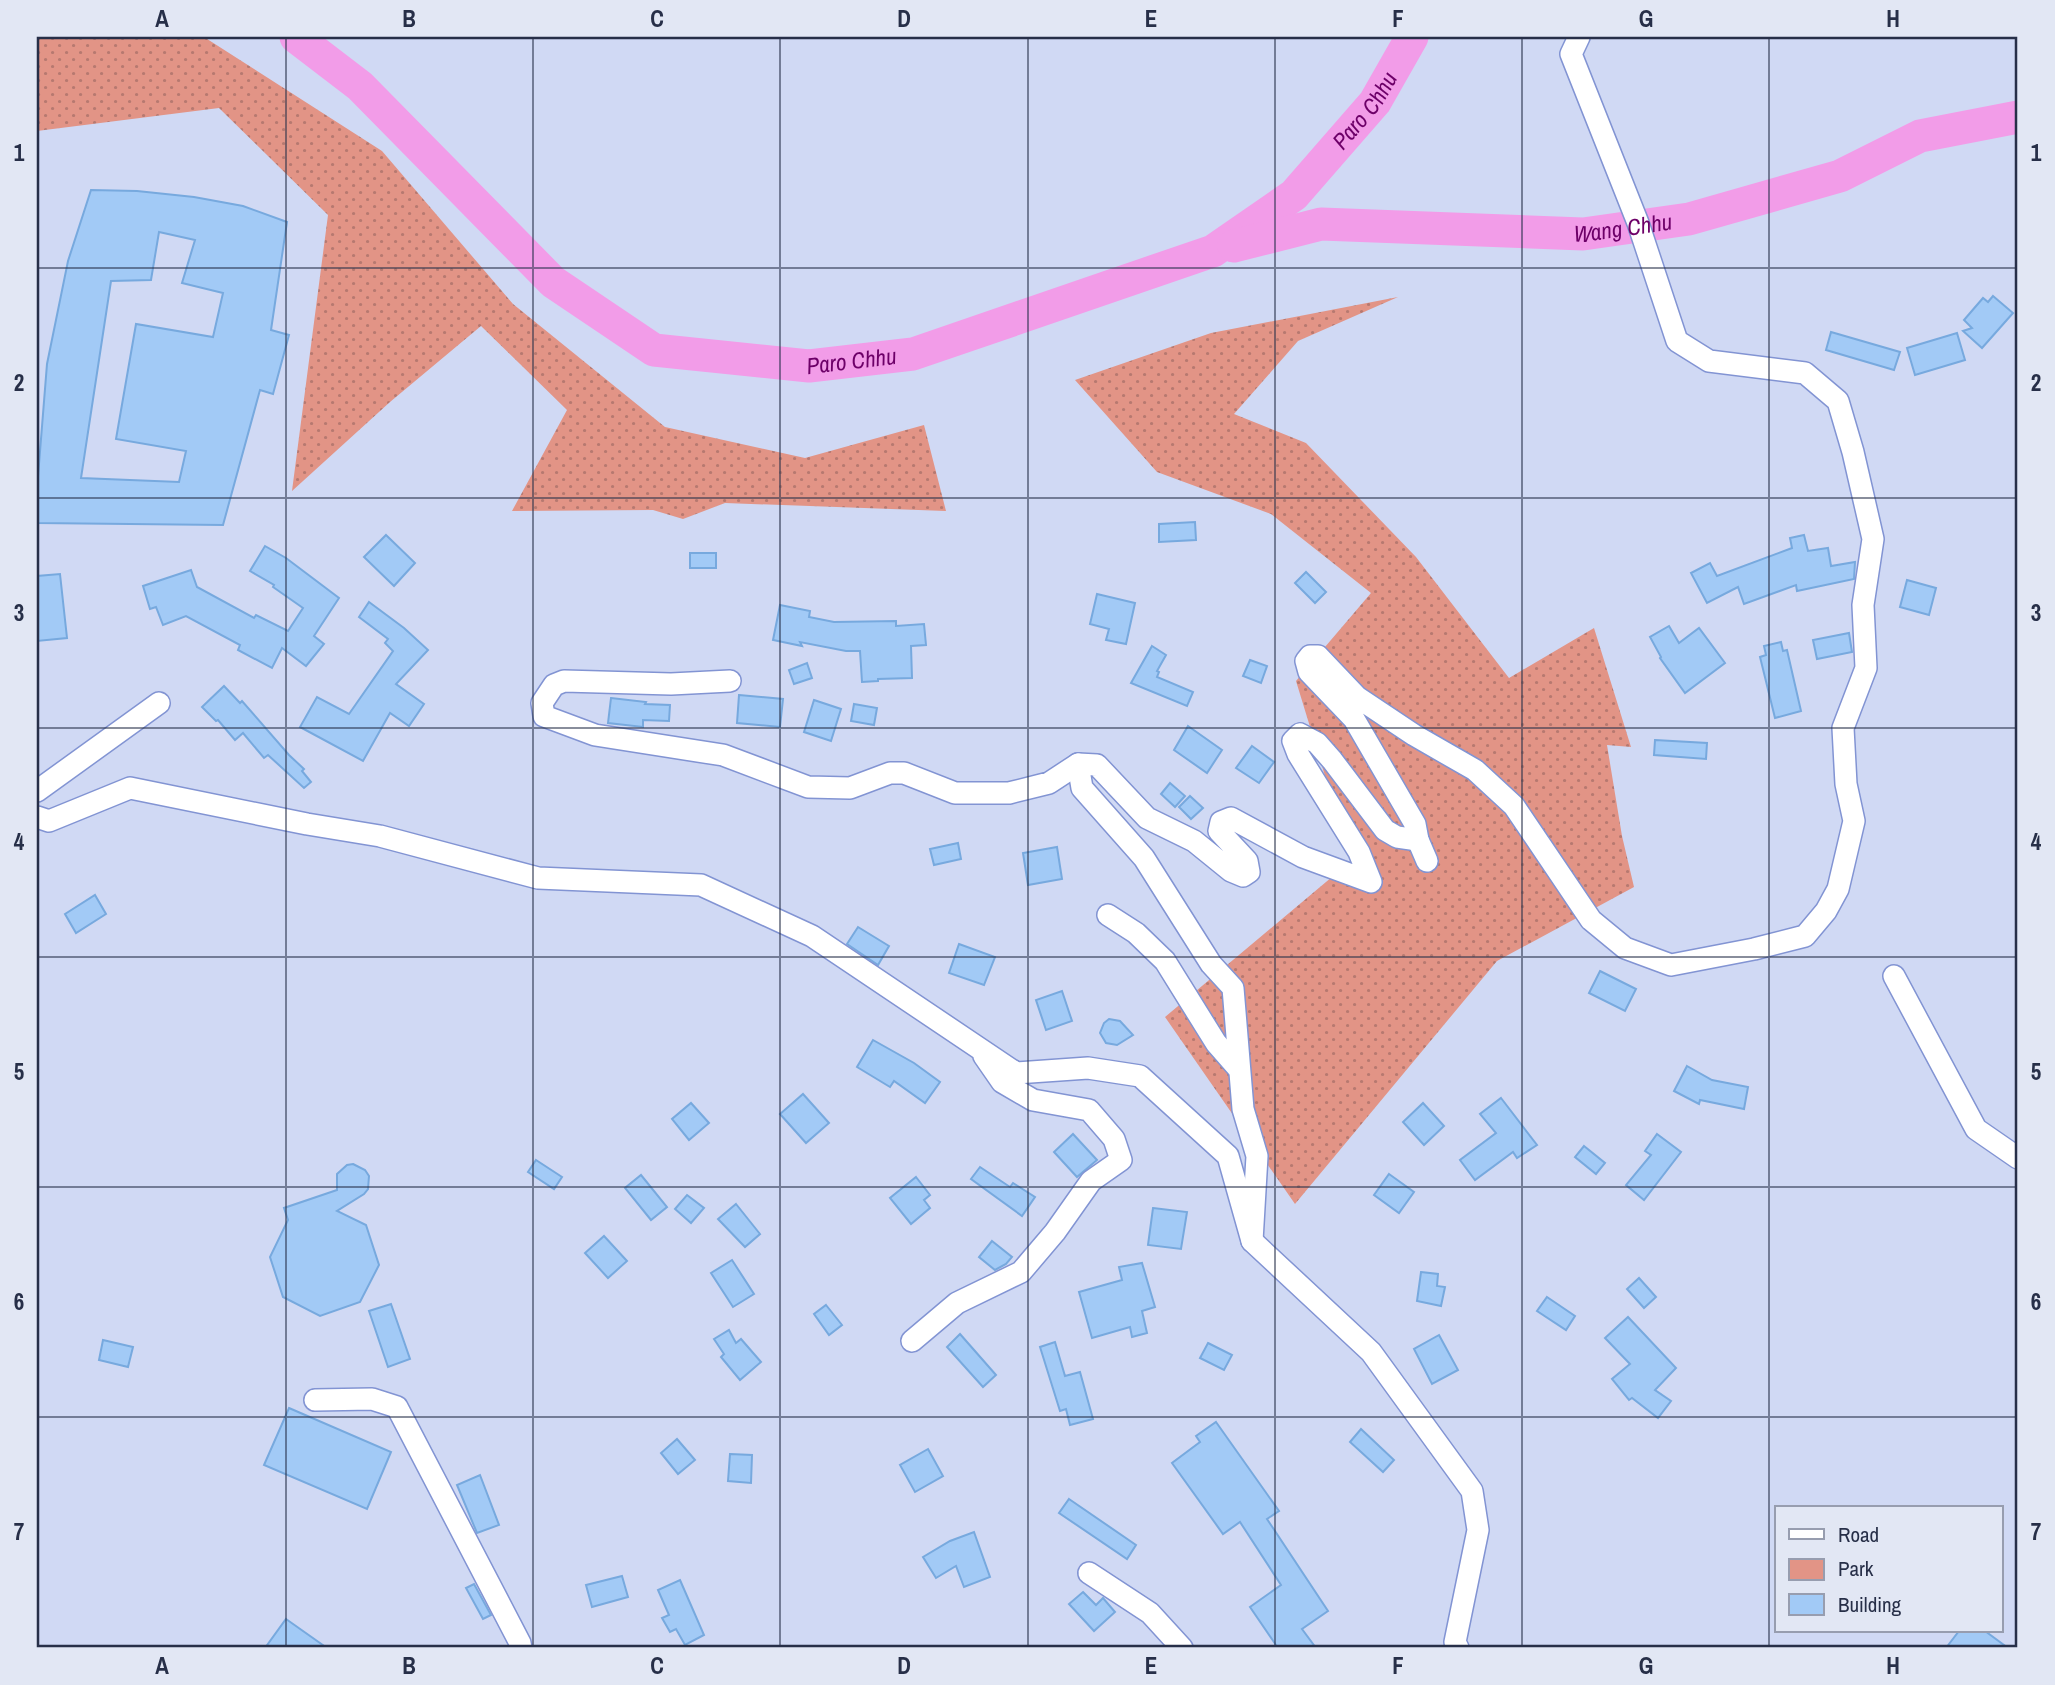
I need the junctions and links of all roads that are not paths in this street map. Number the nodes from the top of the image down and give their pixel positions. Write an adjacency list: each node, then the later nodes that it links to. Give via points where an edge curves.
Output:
1 (1579, 37): 7 (street, via 1571,54 1638,223 1677,341 1709,361 1805,373 1838,401 1873,539 1863,605 1866,668 1843,728 1846,784 1854,821 1838,889 1805,936 1671,965 1625,947 1591,920 1514,806 1475,770 1357,697 1318,656 1310,656 1306,661 1309,672 1354,719 1415,824)
2 (730, 681): 4 (street, via 564,681 554,685 541,703 544,716 595,735 723,755 808,787 850,788 890,773 904,773 955,793 1009,793 1049,783)
3 (159, 703): 5 (street)
4 (1078, 764): 7 (street, via 1097,765 1147,818 1194,841 1242,876 1250,872 1248,861 1219,831 1222,822 1231,818 1303,857 1374,887 1359,852 1298,754 1293,741 1300,734 1317,743 1385,830); 12 (street, via 1082,788 1144,858 1211,964 1233,988)
5 (37, 791)
6 (37, 817): 11 (street, via 49,821 130,788 380,836 538,878 701,885 812,936)
7 (1418, 840): 8 (street)
8 (1427, 861)
9 (1108, 915): 12 (street, via 1136,933 1165,961 1216,1043)
10 (1894, 976): 13 (street, via 1976,1129)
11 (969, 1039): 14 (street, via 1016,1073 1088,1068 1140,1076 1228,1156); 15 (street, via 1002,1082 1033,1100 1088,1110 1114,1139 1121,1160 1091,1181 1021,1272 957,1303)
12 (1237, 1067): 14 (street, via 1257,1156)
13 (2018, 1158)
14 (1252, 1241): 18 (street, via 1371,1352 1472,1491 1478,1530)
15 (912, 1341)
16 (315, 1400): 19 (street, via 372,1399 397,1407)
17 (1089, 1573): 20 (street, via 1150,1613)
18 (1460, 1646)
19 (520, 1648)
20 (1182, 1648)

